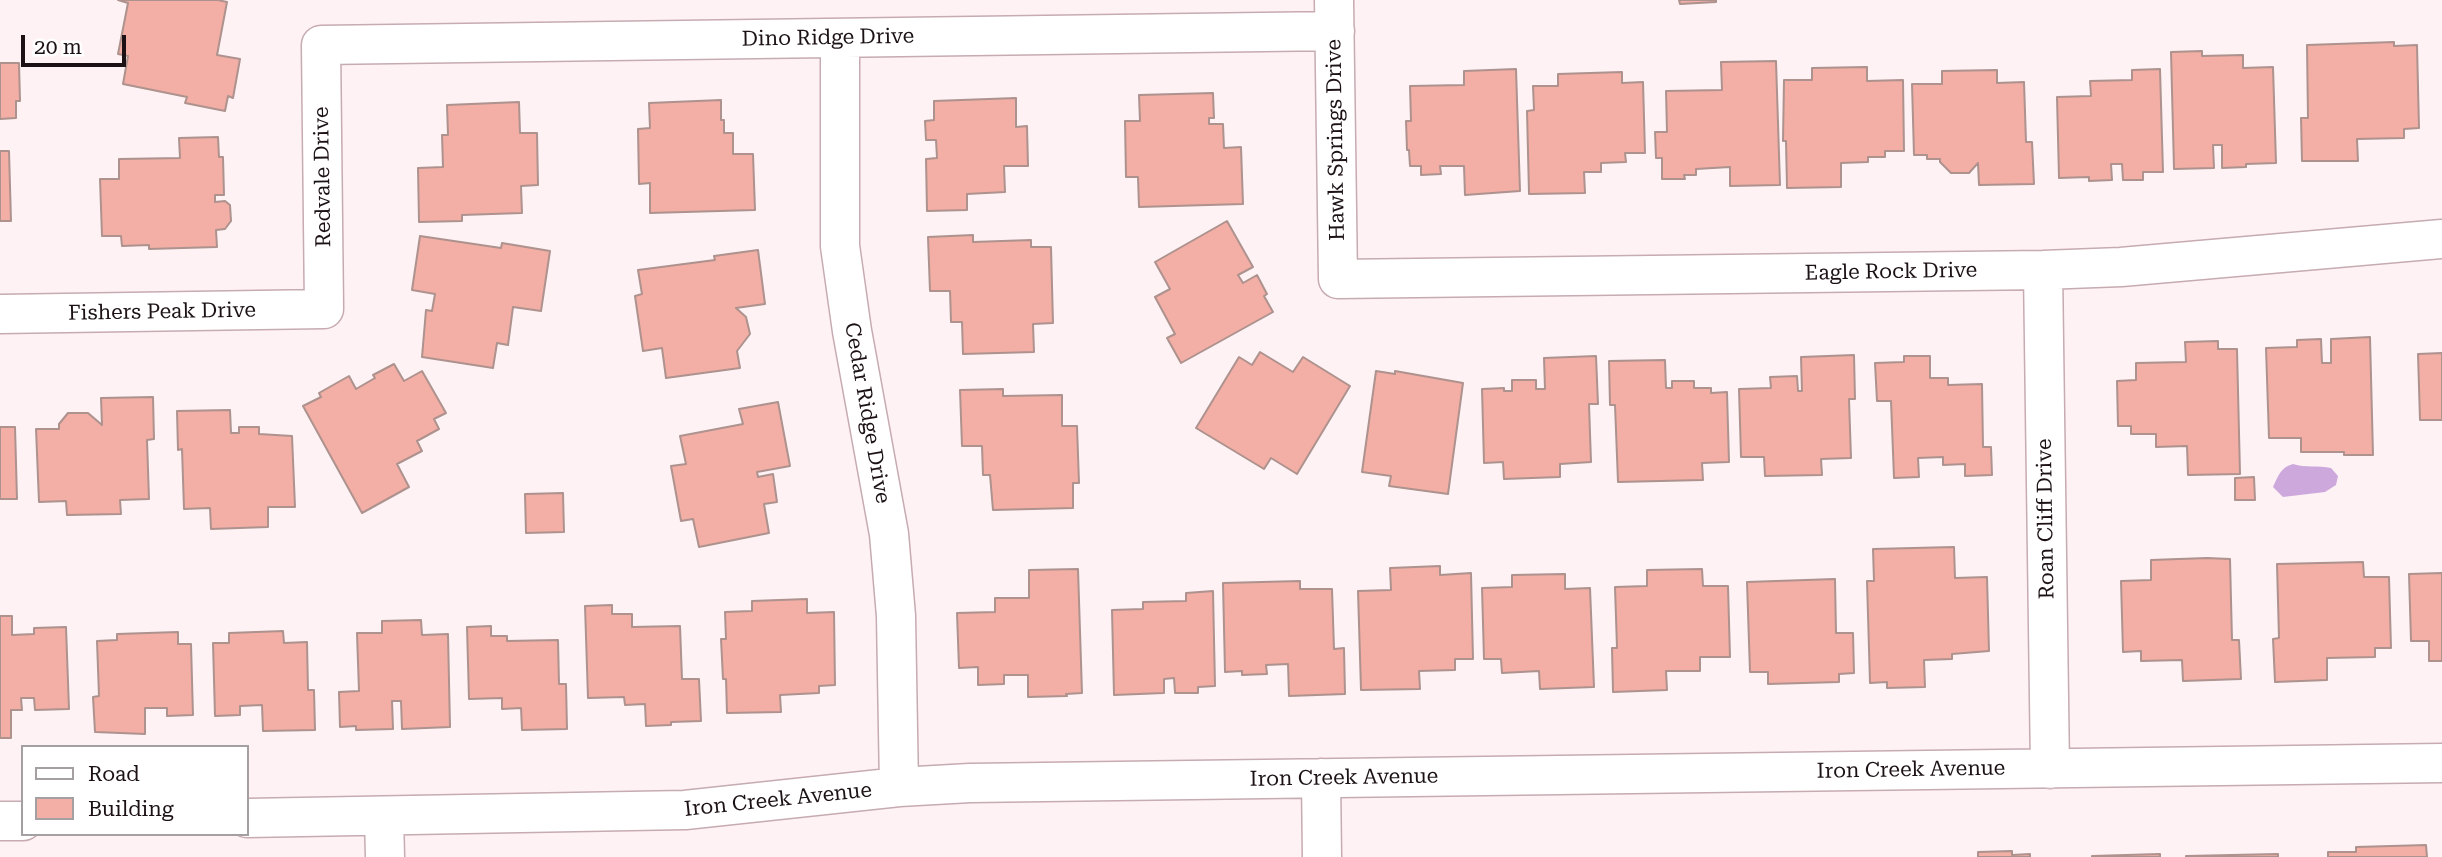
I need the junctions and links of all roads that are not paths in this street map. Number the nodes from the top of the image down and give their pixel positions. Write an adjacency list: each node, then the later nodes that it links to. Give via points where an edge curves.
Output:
1 (1335, 16): 2 (street, Dino Ridge Drive); 6 (street, Hawk Springs Drive)
2 (839, 38): 3 (street, Dino Ridge Drive); 12 (street, Cedar Ridge Drive, via 840,246 889,534 896,616)
3 (321, 45): 7 (street, Redvale Drive)
4 (2442, 239): 5 (street, Eagle Rock Drive)
5 (2043, 270): 6 (street, Eagle Rock Drive); 10 (street, Roan Cliff Drive)
6 (1338, 279)
7 (324, 309): 8 (street, Fishers Peak Drive)
8 (0, 314)
9 (2442, 763): 10 (street, Iron Creek Avenue)
10 (2050, 768): 11 (street, Iron Creek Avenue)
11 (1321, 778): 12 (street, Iron Creek Avenue); 18 (street)
12 (899, 787): 13 (street, Iron Creek Avenue, via 685,810)
13 (384, 816): 14 (street, Iron Creek Avenue); 17 (street)
14 (248, 818)
15 (0, 821): 16 (street)
16 (21, 821)
17 (384, 857)
18 (1322, 857)

